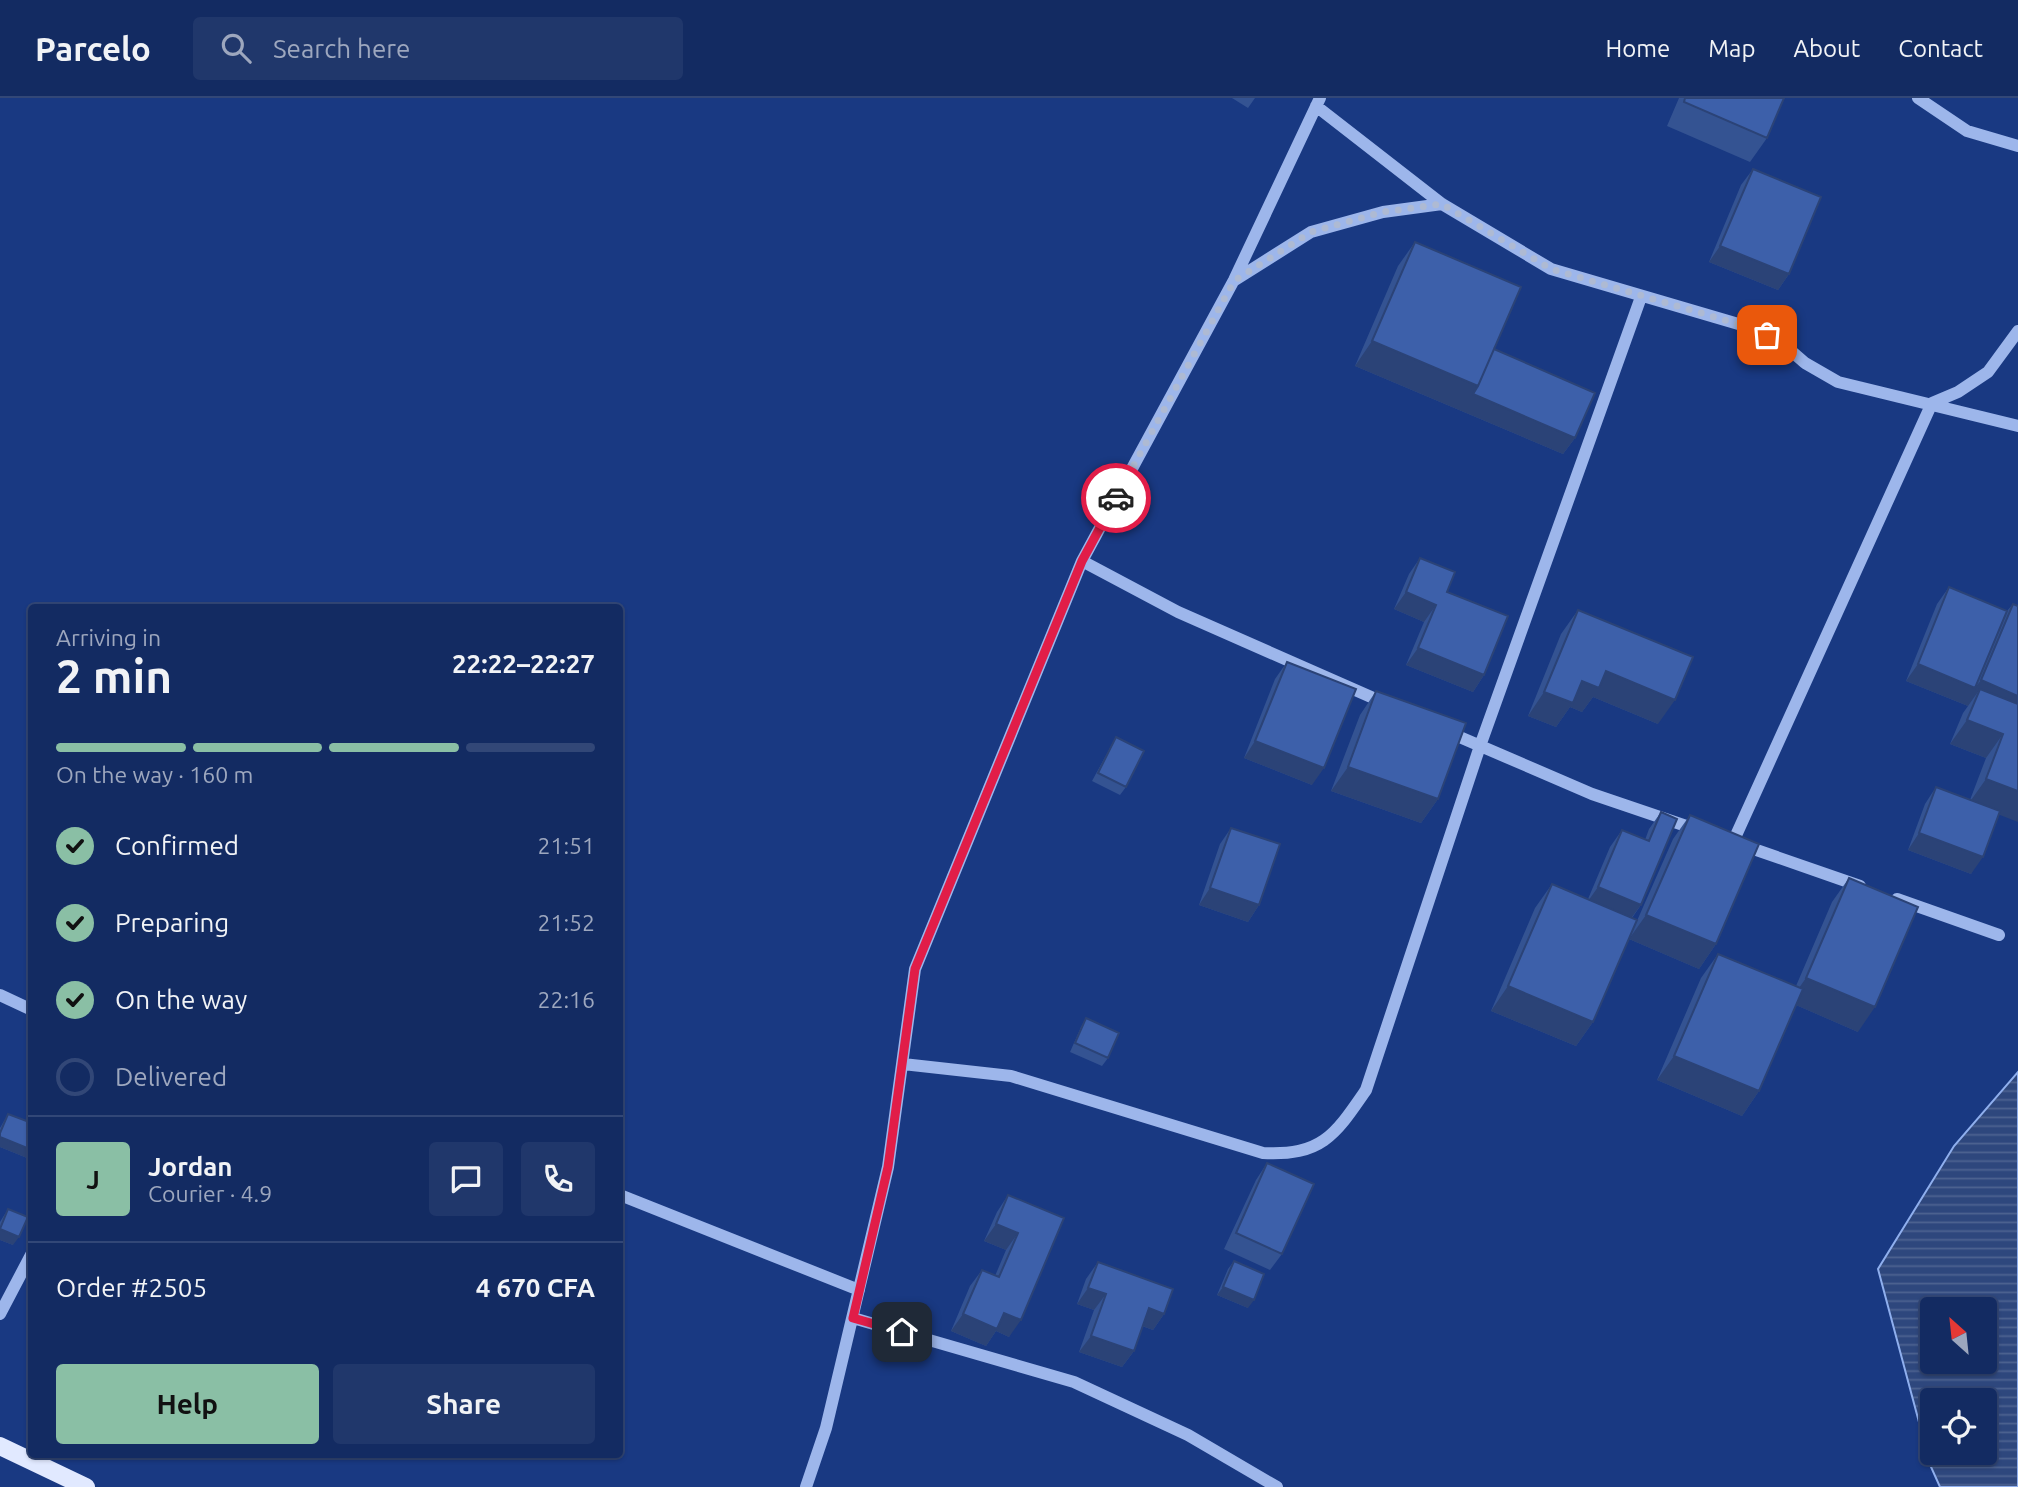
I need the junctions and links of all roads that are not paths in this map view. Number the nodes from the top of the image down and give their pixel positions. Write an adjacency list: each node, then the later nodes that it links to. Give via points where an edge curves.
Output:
1 (1917, 98): 3 (street, via 1967,131)
2 (1318, 102): 4 (street); 5 (street)
3 (2018, 146)
4 (1442, 204): 5 (street, via 1383,212 1311,232); 6 (street, via 1551,269)
5 (1234, 281): 10 (street)
6 (1641, 297): 8 (street, via 1752,328 1838,382); 13 (street)
7 (2018, 331): 8 (street, via 1988,372 1958,393)
8 (1932, 403): 9 (street); 14 (street)
9 (2018, 426)
10 (1082, 561): 11 (street, via 1178,611); 18 (street, via 915,969)
11 (1396, 708)
12 (1432, 724): 13 (street)
13 (1480, 746): 14 (street, via 1592,794); 18 (street, via 1366,1090 1339,1130 1312,1147 1289,1154 1263,1153 1012,1076)
14 (1720, 837): 15 (street)
15 (1999, 935)
16 (0, 995): 17 (street)
17 (28, 1008)
18 (903, 1064): 21 (street, via 888,1167)
19 (623, 1196): 21 (street)
20 (28, 1261): 22 (street)
21 (859, 1290): 23 (street)
22 (0, 1314)
23 (853, 1318): 26 (street); 27 (street, via 1074,1382 1188,1435)
24 (0, 1446): 25 (main road)
25 (86, 1487)
26 (806, 1487)
27 (1277, 1487)

